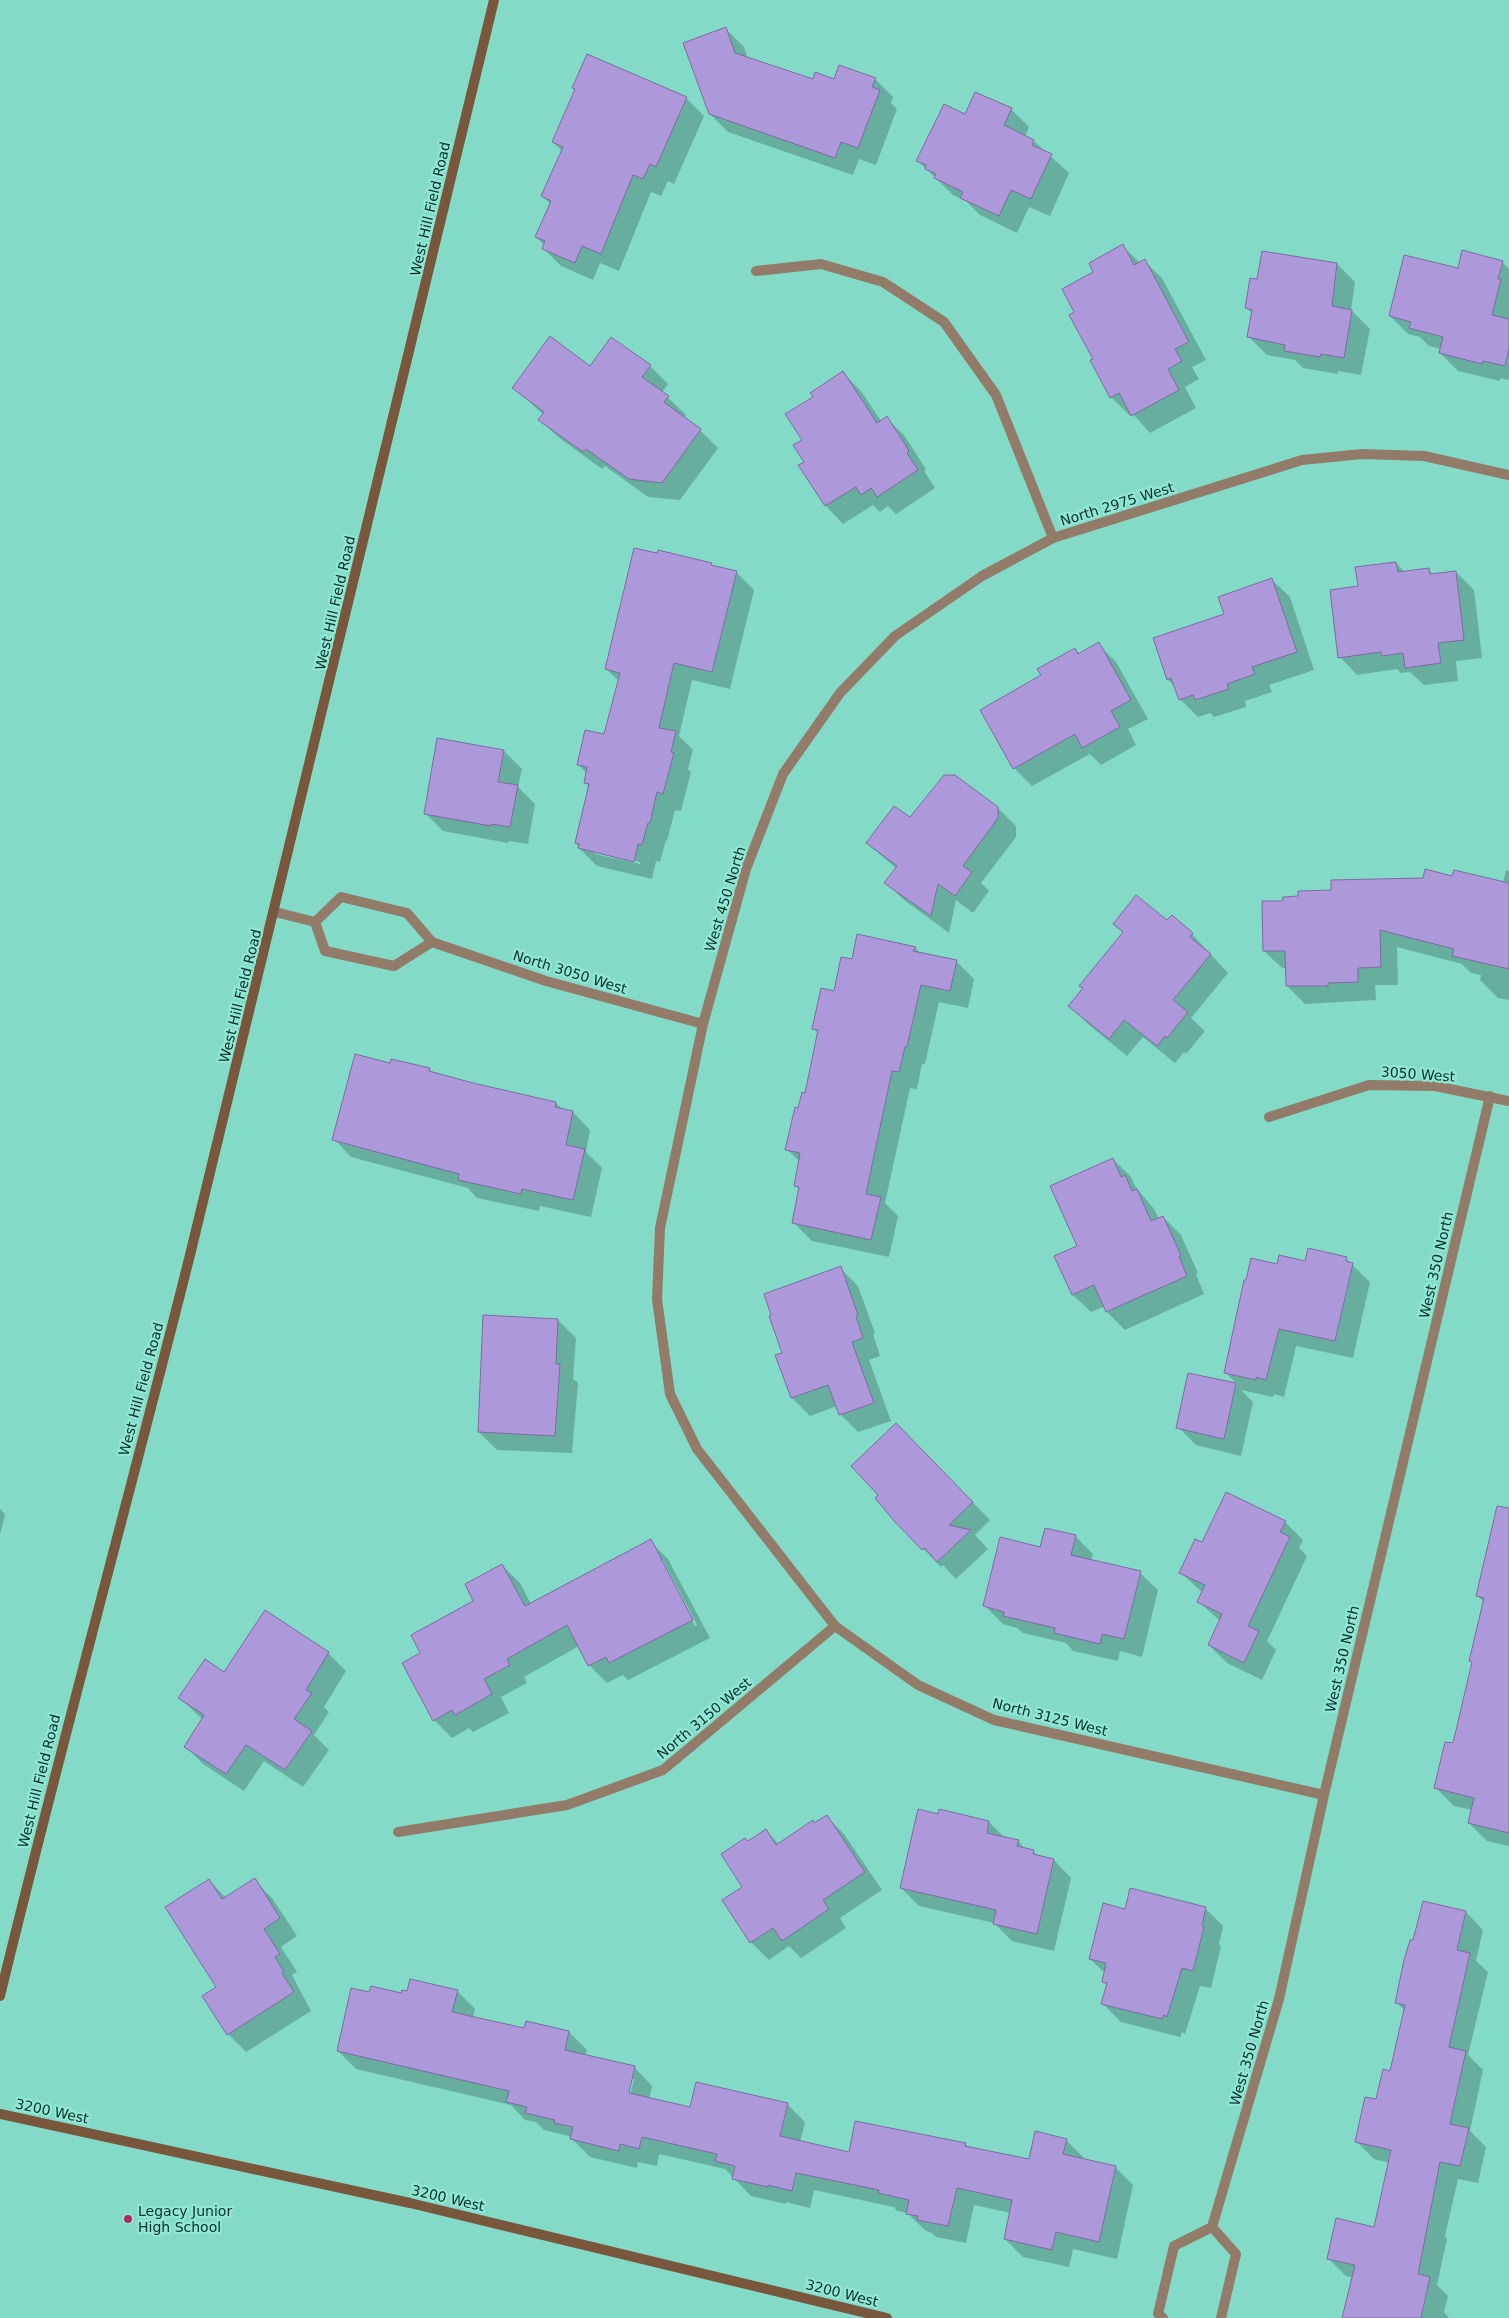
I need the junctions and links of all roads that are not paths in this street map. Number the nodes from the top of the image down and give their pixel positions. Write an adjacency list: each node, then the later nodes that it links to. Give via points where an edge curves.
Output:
1 (494, 0): 5 (street, West Hill Field Road)
2 (756, 272): 4 (street, North 2975 West, via 820,264 883,282 944,322 996,395)
3 (1509, 475): 4 (street, North 2975 West, via 1424,456 1362,454 1302,460)
4 (1053, 538): 8 (street, West 450 North, via 982,576 895,636 840,693 783,774 746,869)
5 (275, 912): 6 (street); 16 (street, West Hill Field Road)
6 (316, 922): 7 (street, via 341,897 407,913); 7 (street, via 325,951 394,966)
7 (432, 942): 8 (street, North 3050 West, via 546,981)
8 (703, 1024): 12 (street, West 450 North, via 660,1228 657,1300)
9 (1490, 1096): 10 (street, 3050 West); 11 (street, 3050 West, via 1435,1086 1369,1084); 14 (street, West 350 North)
10 (1509, 1101)
11 (1269, 1118)
12 (670, 1394): 13 (street, North 3125 West, via 697,1449)
13 (835, 1626): 14 (street, North 3125 West, via 918,1686 994,1720); 15 (street, North 3150 West, via 663,1770 567,1805)
14 (1324, 1795): 18 (street, West 350 North, via 1279,1999)
15 (398, 1832)
16 (0, 1996)
17 (0, 2114): 19 (street, 3200 West, via 410,2203)
18 (1212, 2227): 20 (street, via 1174,2246 1158,2314); 21 (street, via 1236,2254)
19 (887, 2318)
20 (1163, 2318)
21 (1221, 2318)

